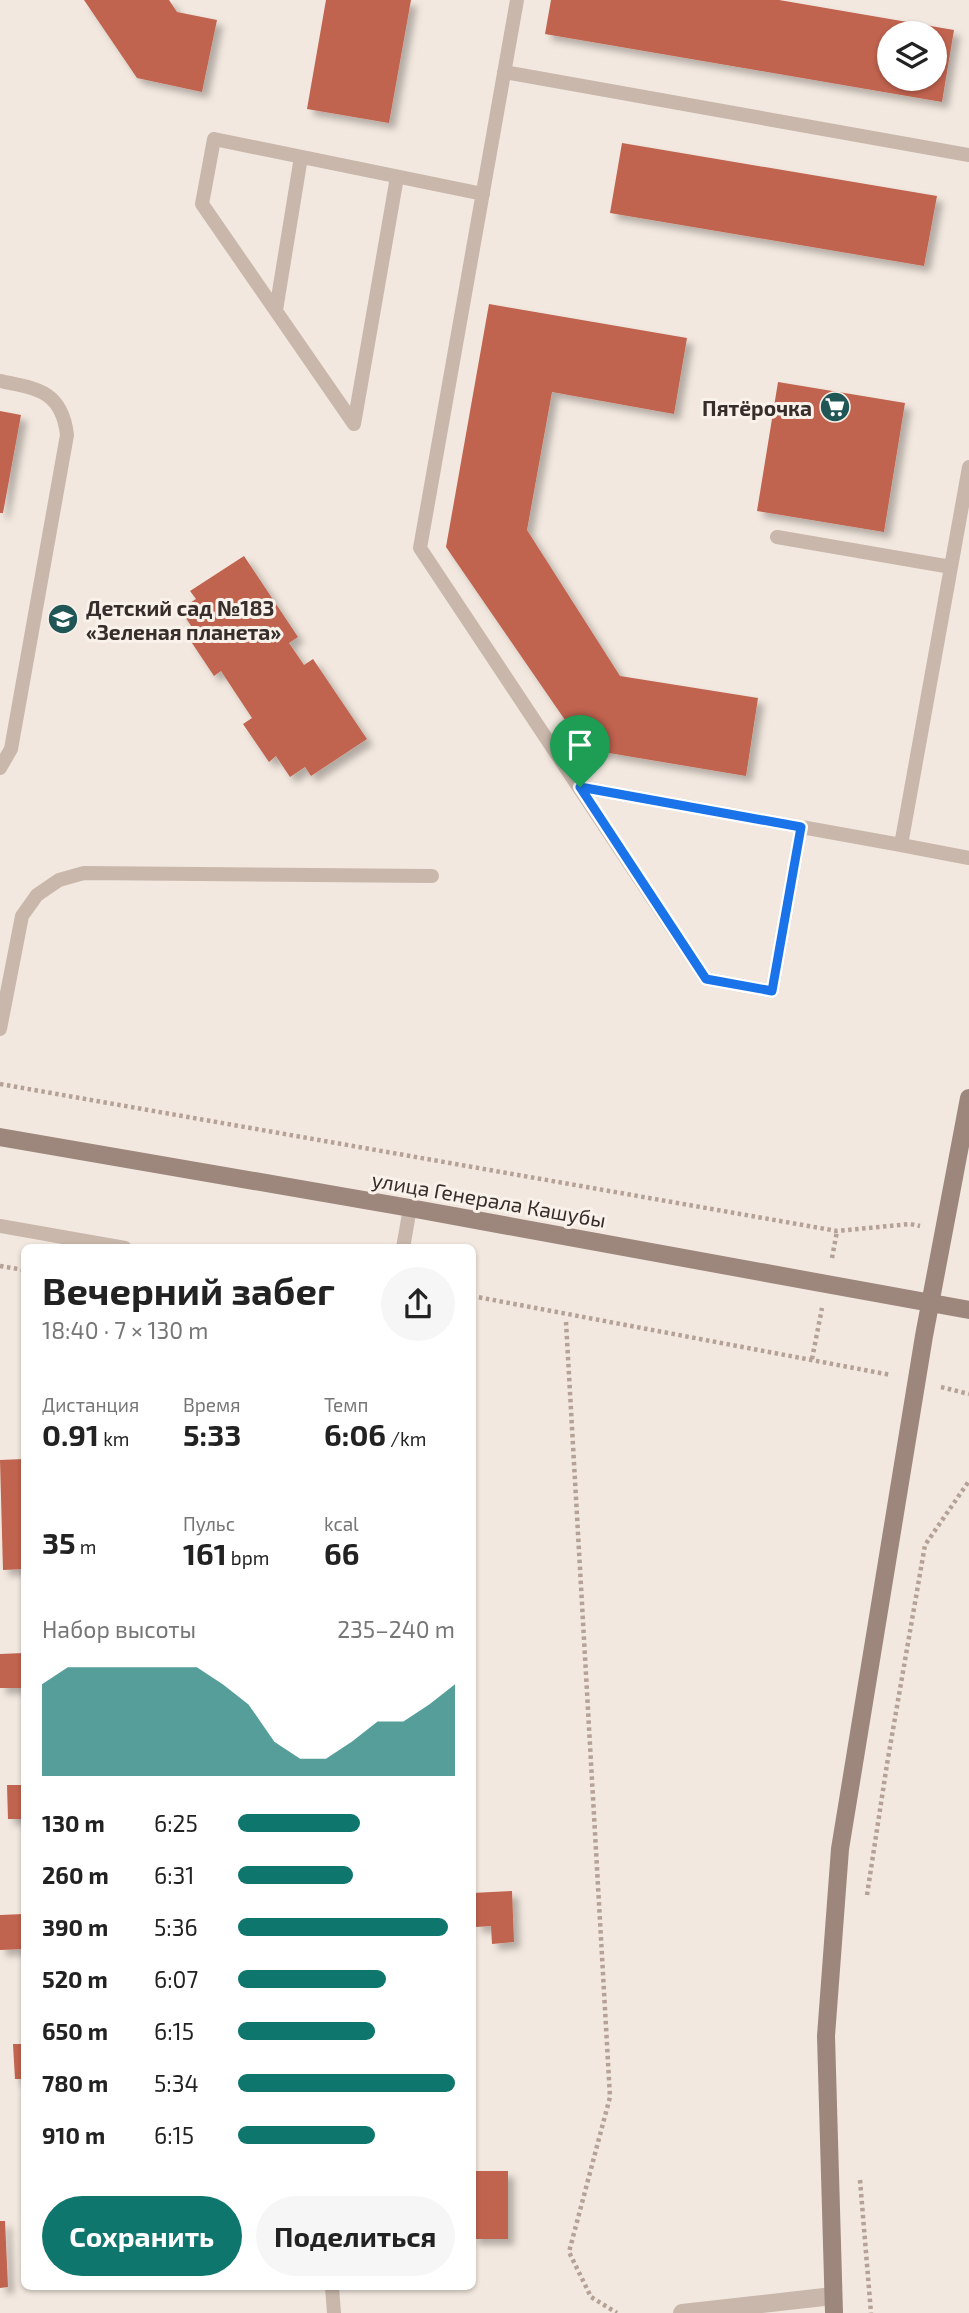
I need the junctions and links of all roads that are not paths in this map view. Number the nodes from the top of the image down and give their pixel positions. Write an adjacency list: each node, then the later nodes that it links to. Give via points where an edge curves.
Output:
1 (517, 0): 2 (lane)
2 (504, 72): 3 (lane); 6 (lane)
3 (969, 155)
4 (301, 157): 5 (lane); 7 (lane); 7 (lane, via 214,139 202,204)
5 (397, 177): 6 (lane); 7 (lane, via 354,424)
6 (483, 194): 13 (lane, via 421,548)
7 (276, 310)
8 (0, 381): 12 (lane, via 38,389 51,399 65,416 67,435 11,749)
9 (969, 467): 11 (lane)
10 (776, 537): 11 (lane)
11 (951, 567): 15 (lane)
12 (0, 768)
13 (580, 787): 14 (lane); 14 (lane, via 706,979 772,991)
14 (801, 827): 15 (lane)
15 (901, 845): 16 (lane)
16 (969, 858)
17 (432, 876): 18 (lane, via 84,873 59,880 37,895 22,916)
18 (0, 1029)
19 (969, 1098): 25 (street)
20 (0, 1137): 21 (street, улица Генерала Кашубы)
21 (410, 1208): 24 (lane); 25 (street, улица Генерала Кашубы)
22 (0, 1226): 23 (lane)
23 (102, 1244)
24 (404, 1244)
25 (930, 1303): 26 (street, улица Генерала Кашубы); 28 (street, via 840,1849 826,2036)
26 (969, 1310)
27 (332, 2290): 29 (lane)
28 (834, 2304): 30 (street)
29 (334, 2313)
30 (682, 2313)

